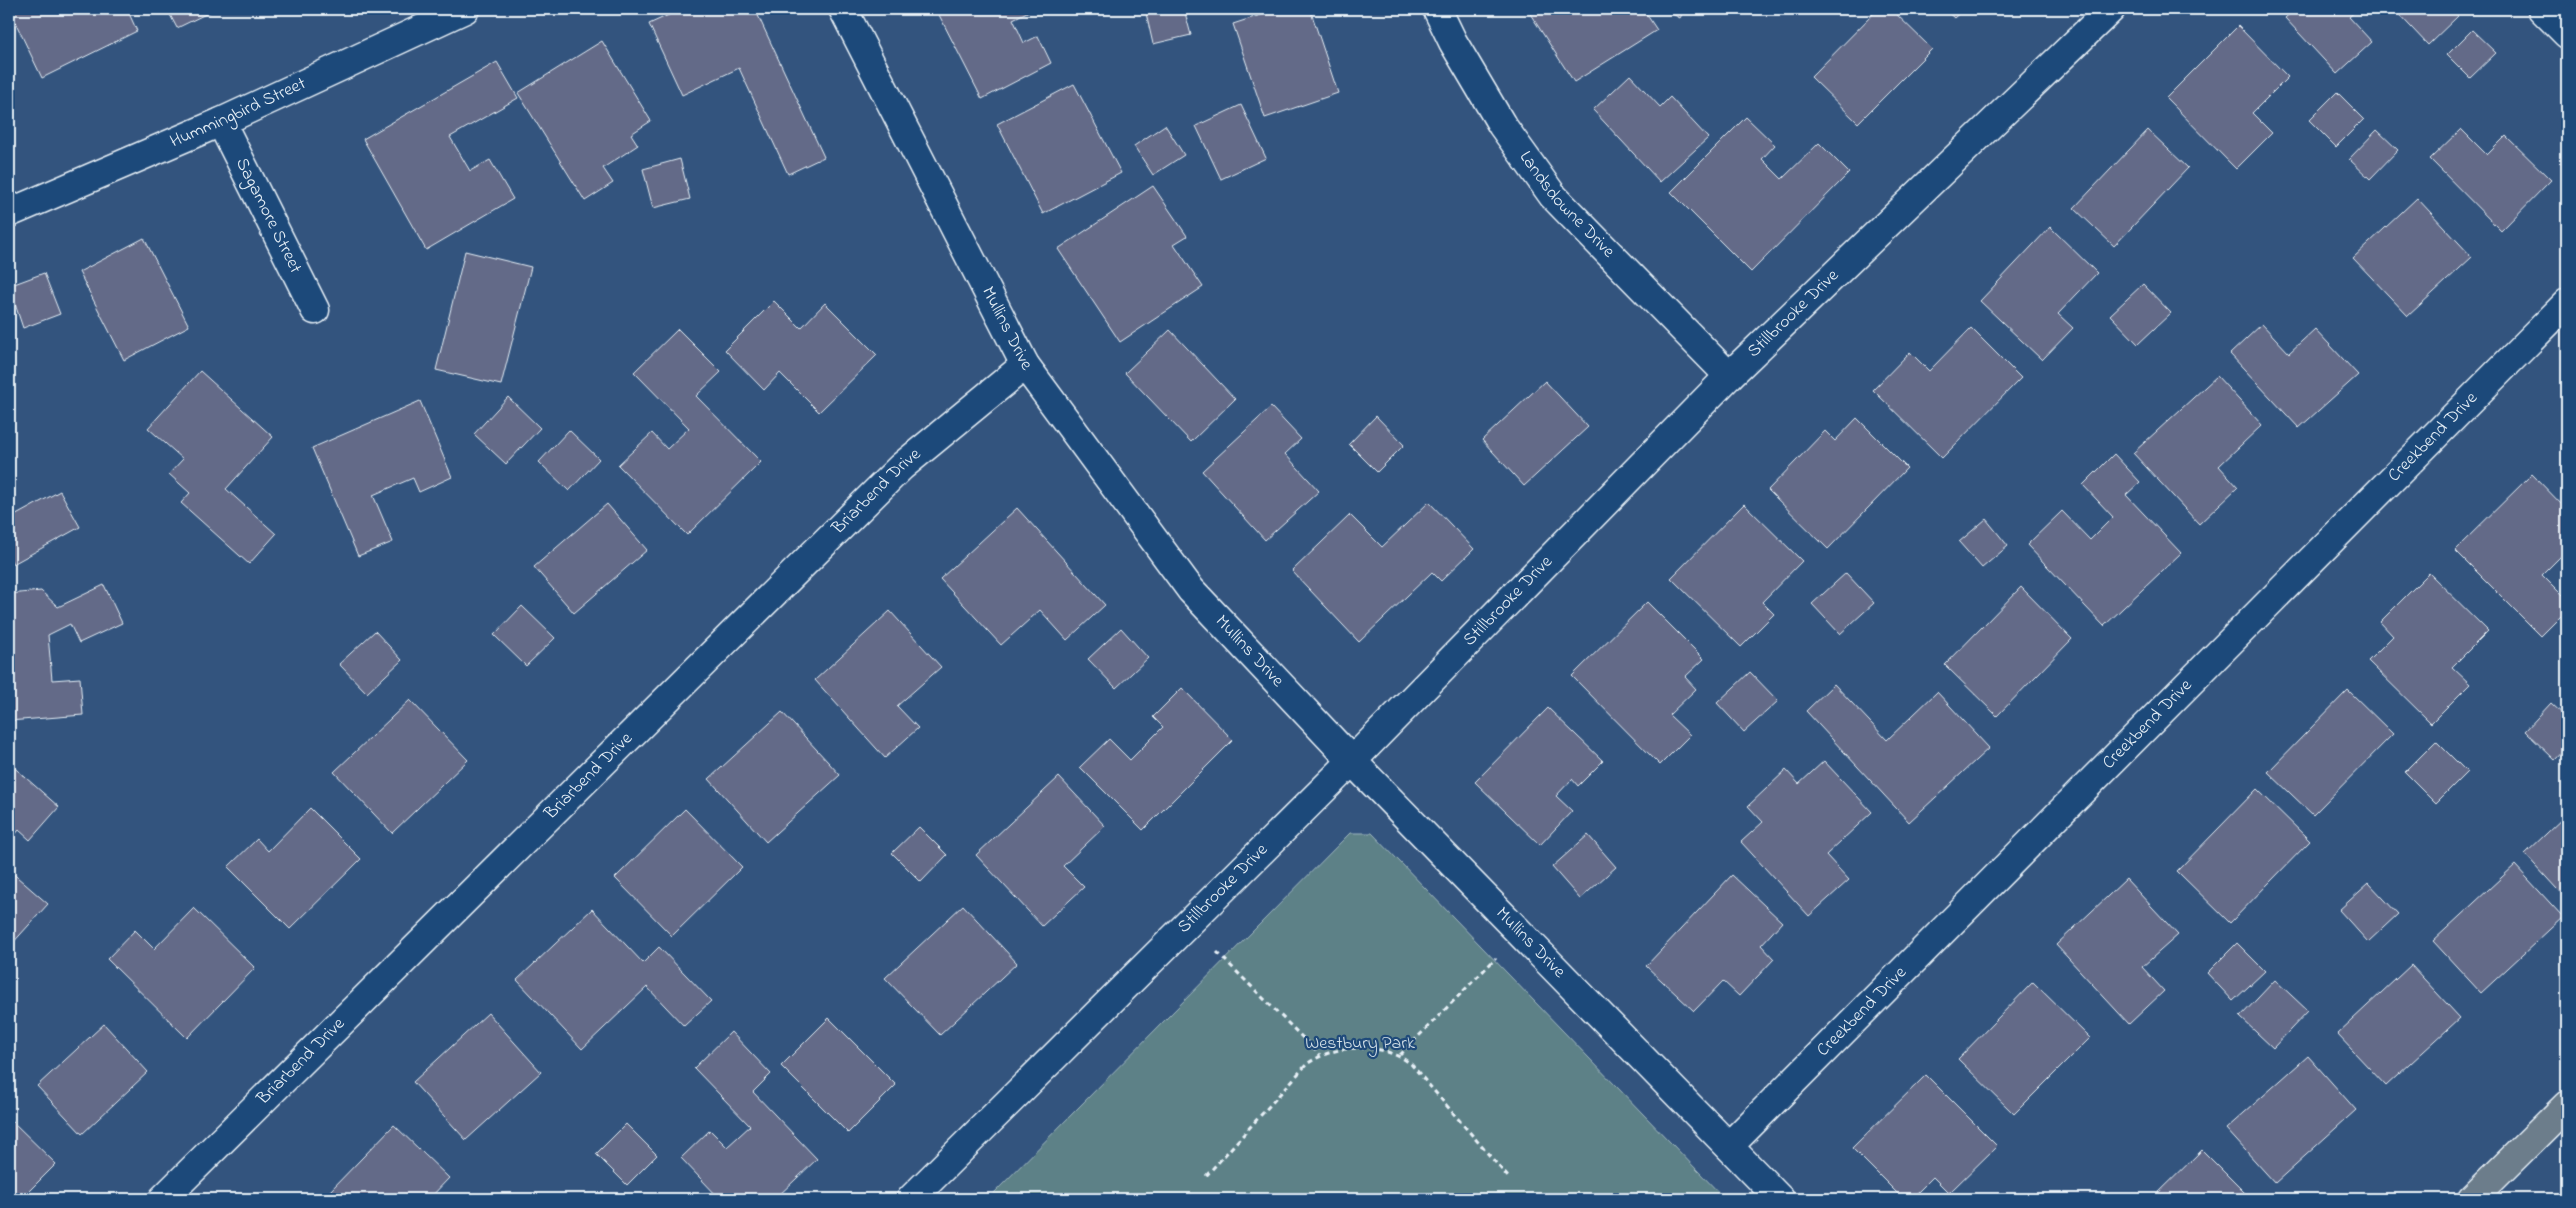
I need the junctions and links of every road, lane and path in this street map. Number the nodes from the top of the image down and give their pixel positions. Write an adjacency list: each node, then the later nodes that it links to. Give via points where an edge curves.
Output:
1 (466, 9): 7 (street, Hummingbird Street)
2 (843, 9): 11 (street, Mullins Drive)
3 (1437, 9): 12 (street, Landsdowne Drive, via 1502,125 1553,196)
4 (2112, 9): 12 (street, Stillbrooke Drive)
5 (2542, 9): 6 (street)
6 (2567, 34)
7 (221, 122): 8 (street, Hummingbird Street); 10 (street, Sagamore Street)
8 (9, 212)
9 (2567, 303): 19 (street, Creekbend Drive)
10 (315, 310)
11 (1025, 364): 13 (street, Mullins Drive, via 1191,590); 22 (street, Briarbend Drive, via 901,466)
12 (1730, 376): 13 (street, Stillbrooke Drive)
13 (1352, 761): 19 (street, Mullins Drive); 23 (street, Stillbrooke Drive)
14 (1217, 952): 16 (path)
15 (1501, 953): 17 (path)
16 (1320, 1055): 17 (path, via 1334,1050 1382,1049); 20 (path, via 1307,1064)
17 (1400, 1056): 21 (path, via 1411,1064)
18 (2567, 1105): 25 (main road)
19 (1729, 1146): 24 (street, Mullins Drive)
20 (1206, 1176)
21 (1508, 1177)
22 (164, 1199)
23 (911, 1199)
24 (1780, 1199)
25 (2472, 1199)

